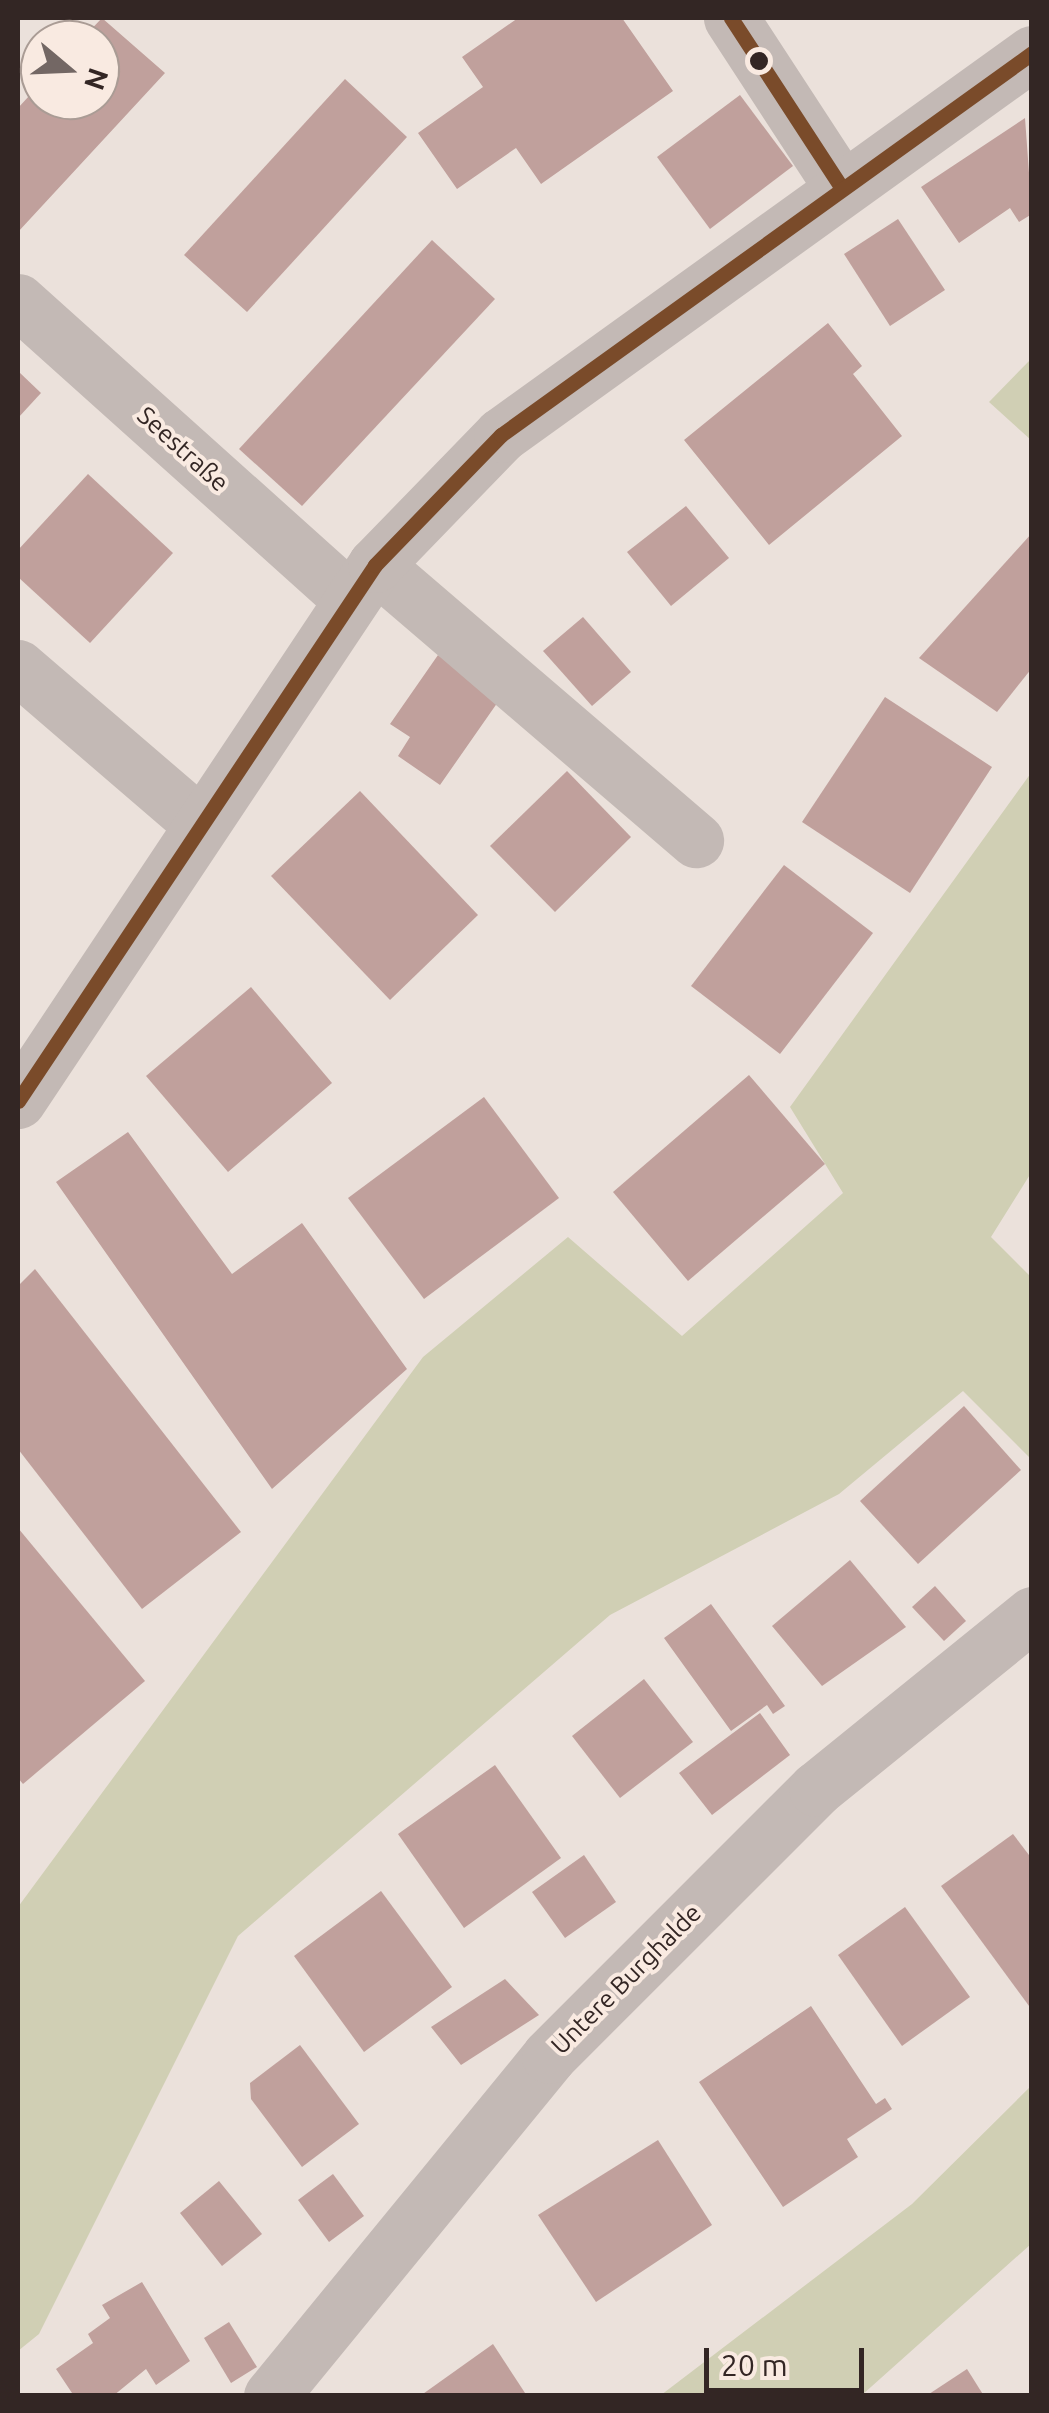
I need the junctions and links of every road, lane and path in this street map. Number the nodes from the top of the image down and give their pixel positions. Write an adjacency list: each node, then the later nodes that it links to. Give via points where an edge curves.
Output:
1 (731, 18): 3 (street)
2 (1032, 53): 3 (street)
3 (842, 188): 5 (street, via 501,435)
4 (18, 300): 5 (street, Seestraße)
5 (362, 582): 7 (street); 8 (street, Seestraße)
6 (18, 667): 7 (street)
7 (198, 822): 9 (street)
8 (696, 840)
9 (18, 1101)
10 (1032, 1614): 11 (street, Untere Burghalde, via 816,1789 549,2056)
11 (271, 2396)

